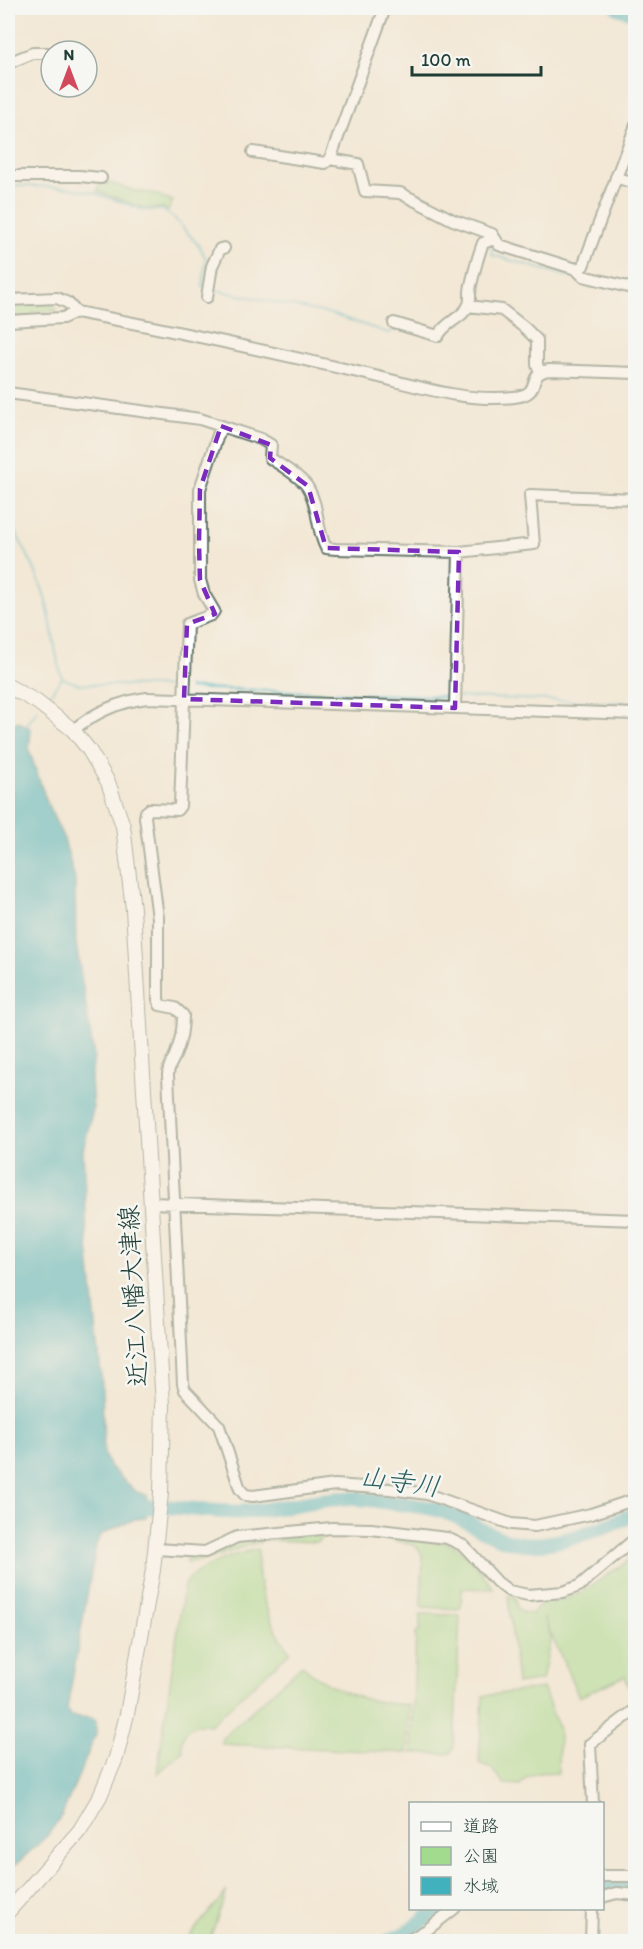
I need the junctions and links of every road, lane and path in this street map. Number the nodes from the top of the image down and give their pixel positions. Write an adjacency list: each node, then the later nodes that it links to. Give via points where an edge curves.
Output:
1 (385, 8): 6 (street)
2 (39, 53): 3 (street)
3 (8, 63)
4 (636, 125): 8 (street)
5 (252, 152): 6 (street, via 325,163)
6 (330, 159): 11 (street, via 358,164 362,193 400,193 453,220 492,234)
7 (8, 176): 9 (street)
8 (616, 177): 10 (street); 13 (street, via 583,266)
9 (101, 178)
10 (636, 184)
11 (494, 239): 13 (street, via 499,245); 17 (street, via 483,243)
12 (224, 249): 15 (street, via 220,249 212,266)
13 (576, 269): 14 (street, via 583,276)
14 (636, 289)
15 (207, 297)
16 (8, 300): 18 (street, via 57,298)
17 (468, 306): 20 (street, via 438,336); 21 (street, via 502,310 525,328 537,340)
18 (76, 312): 19 (street, via 63,318); 21 (street, via 265,350 464,397 518,397 534,388)
19 (8, 321)
20 (394, 323)
21 (540, 371): 22 (street)
22 (636, 373)
23 (8, 393): 24 (street, via 200,419)
24 (221, 426): 26 (street, via 261,439 271,446 270,458 308,486 326,548); 28 (street, via 200,489 200,580 214,611 187,624)
25 (636, 499): 26 (street, via 530,495 534,544)
26 (459, 552): 29 (street)
27 (8, 686): 31 (main road, 近江八幡大津線, via 42,705)
28 (184, 690): 29 (street); 31 (street, via 121,702 94,714); 33 (street, via 180,806 177,810 150,809 145,817 158,918 158,999 160,1005 175,1008 183,1015 176,1053 168,1066)
29 (455, 700): 30 (street)
30 (636, 714)
31 (73, 730): 32 (main road, 近江八幡大津線, via 89,750 113,795 128,852)
32 (151, 1203): 33 (street); 37 (main road, 近江八幡大津線, via 162,1395)
33 (174, 1204): 34 (street); 35 (street, via 183,1384 193,1401 219,1426 245,1495 335,1485 390,1489 427,1494 511,1524 535,1526)
34 (636, 1220)
35 (636, 1499)
36 (636, 1538): 37 (street, via 579,1587 528,1595 509,1592 464,1546 447,1538 371,1528 237,1537 205,1552)
37 (156, 1549): 46 (main road, 近江八幡大津線, via 123,1737 108,1779 80,1830)
38 (636, 1709): 39 (street, via 590,1744)
39 (593, 1802)
40 (604, 1876): 41 (street)
41 (636, 1876)
42 (636, 1895): 43 (street, via 617,1893)
43 (604, 1897)
44 (452, 1910): 47 (street)
45 (592, 1910): 48 (street)
46 (8, 1912)
47 (406, 1941)
48 (591, 1941)

